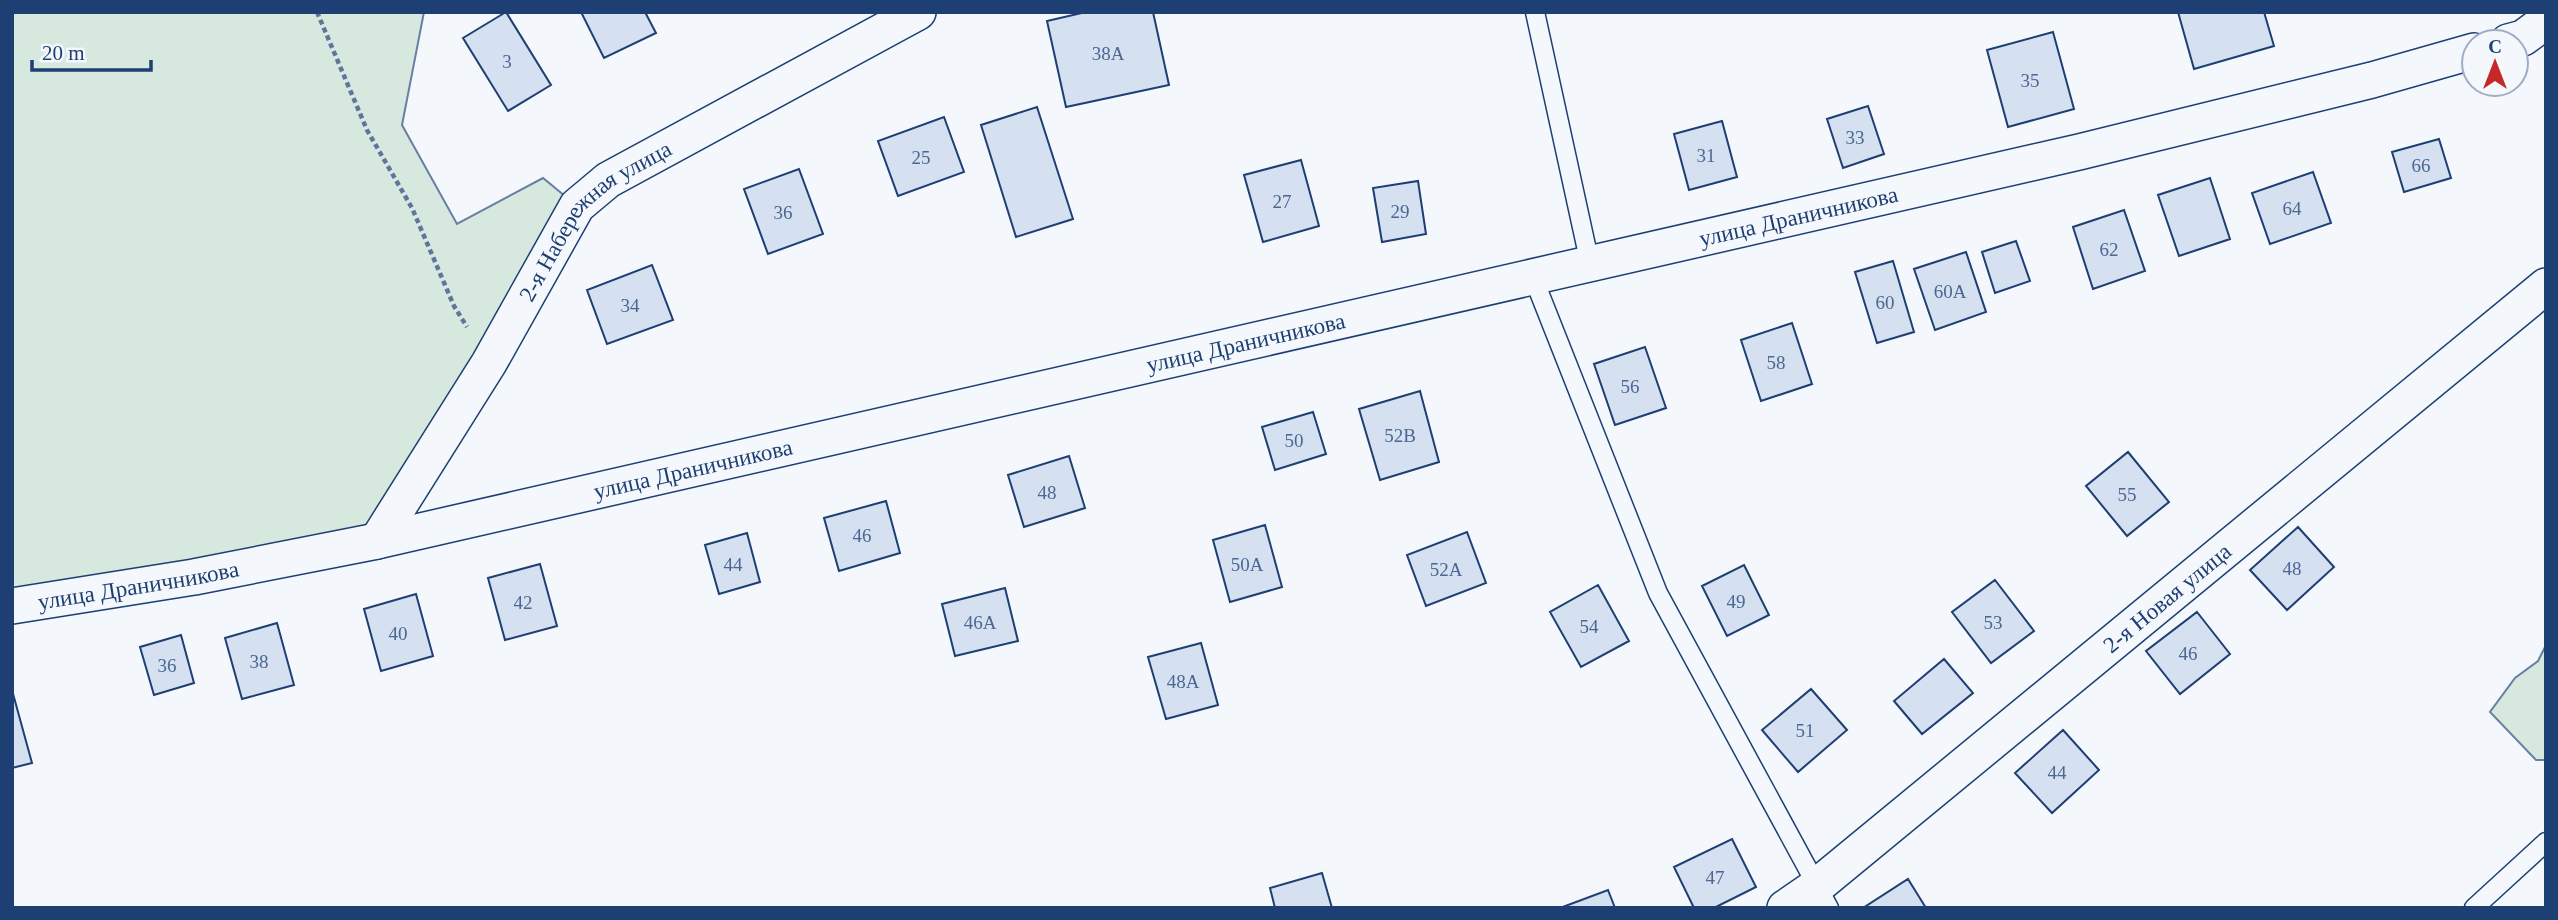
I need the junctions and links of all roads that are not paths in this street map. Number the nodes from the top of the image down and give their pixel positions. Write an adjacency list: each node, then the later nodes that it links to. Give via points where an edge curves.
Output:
1 (918, 12): 9 (street, 2-я Набережная улица, via 608,180 578,206 489,363)
2 (1535, 12): 6 (lane)
3 (2546, 21): 4 (street)
4 (2530, 33)
5 (2460, 55): 6 (street, улица Драничникова, via 2092,149)
6 (1590, 264): 7 (street, улица Драничникова)
7 (1533, 276): 9 (street, улица Драничникова); 12 (lane, via 1658,593)
8 (2546, 286): 12 (street, 2-я Новая улица)
9 (377, 541): 10 (street, улица Драничникова)
10 (12, 607)
11 (2546, 842): 14 (lane)
12 (1823, 897): 13 (street, 2-я Новая улица)
13 (1785, 908)
14 (2474, 908)

